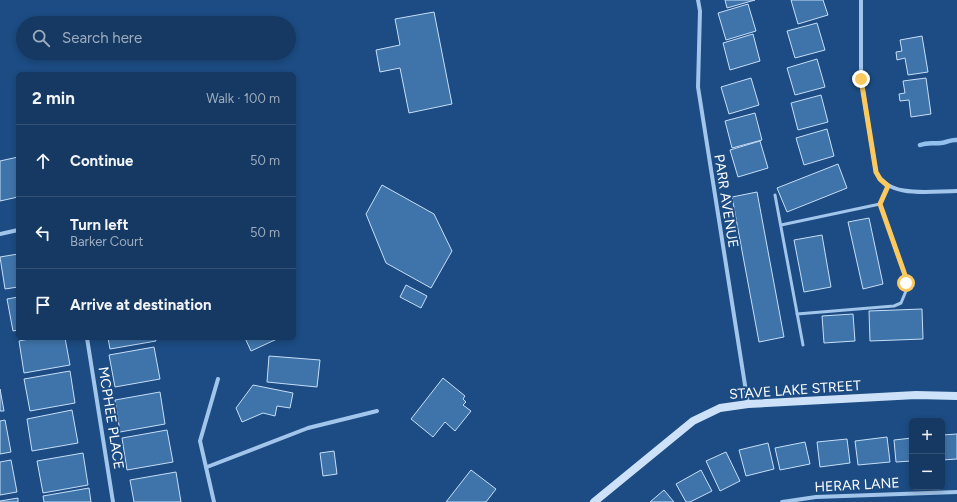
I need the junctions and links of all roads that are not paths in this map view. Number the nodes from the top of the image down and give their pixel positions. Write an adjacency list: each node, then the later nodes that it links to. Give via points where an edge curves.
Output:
1 (698, 0): 15 (street, PARR AVENUE, via 698,87)
2 (861, 0): 3 (street, via 861,79 876,172)
3 (888, 186): 4 (street, via 901,190); 6 (lane)
4 (957, 191)
5 (775, 195): 7 (lane)
6 (880, 204): 7 (lane); 10 (lane, via 905,275 906,291 901,303 894,306)
7 (781, 225): 10 (lane)
8 (16, 230): 9 (street)
9 (0, 234)
10 (797, 314): 12 (lane)
11 (87, 340): 19 (street, MCPHEE PLACE)
12 (803, 345)
13 (218, 379): 17 (street, via 200,440)
14 (957, 396): 15 (main road, STAVE LAKE STREET, via 916,395)
15 (748, 404): 21 (main road, STAVE LAKE STREET, via 720,408 694,421)
16 (377, 411): 17 (street, via 308,428)
17 (207, 467): 20 (street)
18 (957, 492): 22 (street, HERAR LANE, via 816,497)
19 (113, 502)
20 (214, 502)
21 (594, 502)
22 (782, 502)

